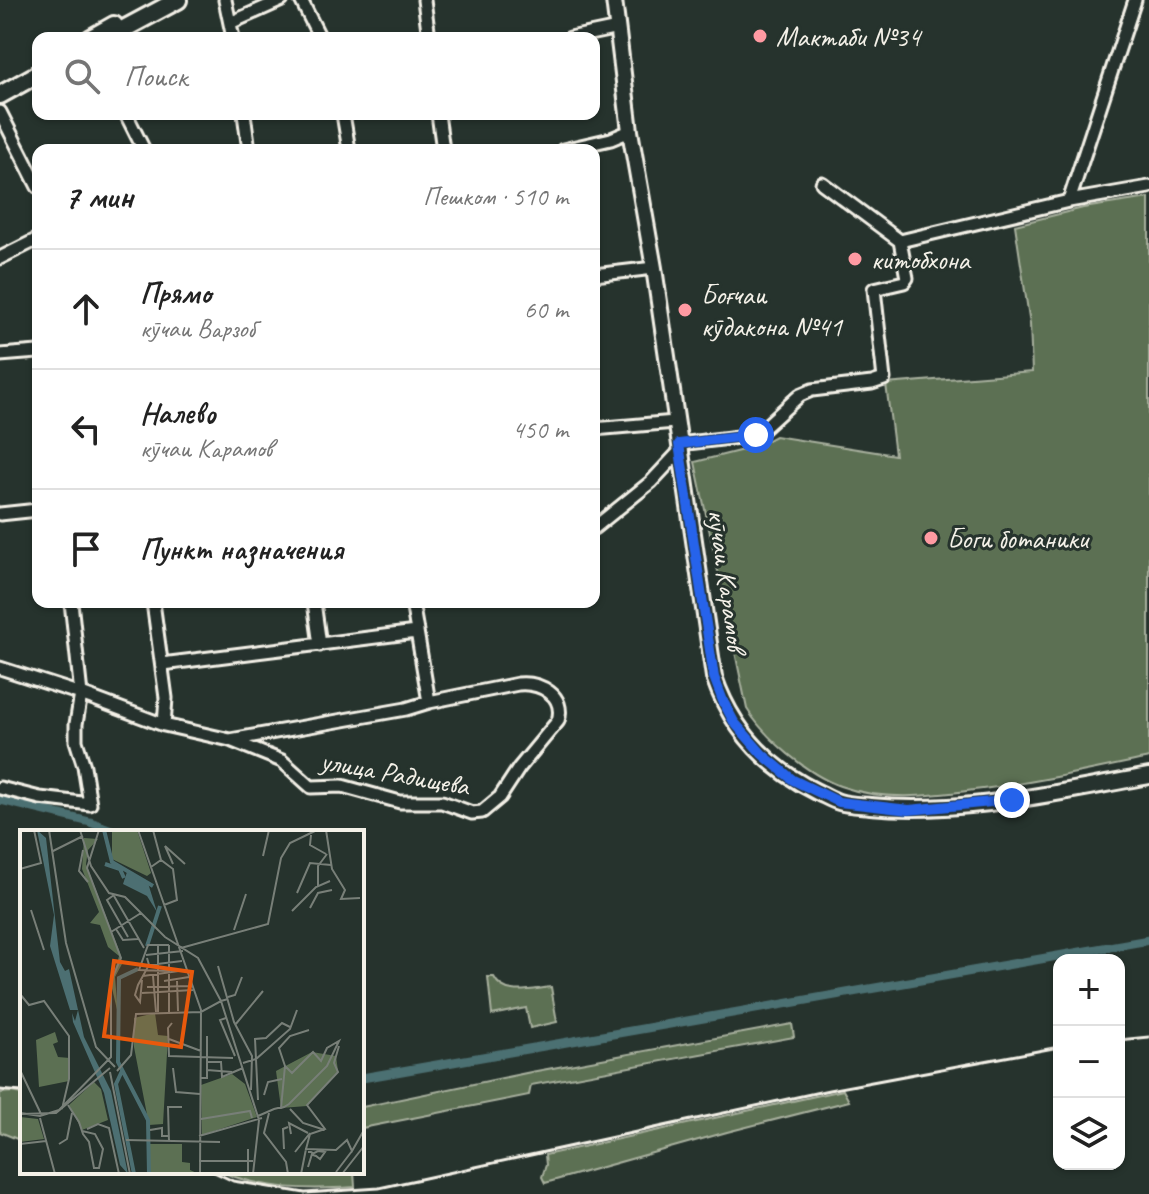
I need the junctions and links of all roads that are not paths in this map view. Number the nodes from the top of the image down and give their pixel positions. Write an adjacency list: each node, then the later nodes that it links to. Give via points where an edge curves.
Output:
1 (162, 0): 9 (highway)
2 (178, 0): 9 (highway)
3 (225, 0): 10 (street)
4 (282, 0): 10 (street)
5 (301, 0): 15 (street)
6 (424, 0): 16 (street)
7 (614, 0): 11 (main road, кӯчаи Карамов)
8 (1135, 0): 36 (street)
9 (132, 20): 12 (highway); 13 (highway)
10 (230, 23): 14 (street)
11 (618, 28): 17 (street); 27 (main road, кӯчаи Карамов)
12 (105, 32)
13 (115, 32)
14 (232, 32)
15 (317, 32)
16 (428, 32)
17 (599, 32)
18 (32, 69): 20 (highway)
19 (32, 77): 21 (highway)
20 (0, 86)
21 (0, 95)
22 (0, 112): 33 (street)
23 (129, 120): 28 (street)
24 (245, 120): 29 (street)
25 (344, 120): 30 (street)
26 (439, 120): 31 (street)
27 (630, 131): 32 (street); 40 (main road, кӯчаи Карамов)
28 (141, 144)
29 (248, 144)
30 (348, 144)
31 (442, 144)
32 (589, 144)
33 (32, 175)
34 (822, 183): 37 (street)
35 (1149, 187): 36 (street)
36 (1069, 201): 37 (street)
37 (900, 241): 46 (street, via 907,278 874,289 884,379 800,395 751,437)
38 (32, 242): 39 (street)
39 (0, 258)
40 (654, 268): 41 (street); 44 (main road, кӯчаи Карамов)
41 (600, 274)
42 (32, 352): 43 (street)
43 (0, 355)
44 (675, 422): 45 (street); 46 (main road, кӯчаи Карамов)
45 (600, 428)
46 (680, 447): 49 (street, via 651,482); 62 (main road, кӯчаи Карамов, via 718,689 734,722 793,780 839,802 909,810 1012,800)
47 (32, 511): 48 (street)
48 (0, 514)
49 (600, 523)
50 (72, 608): 58 (street)
51 (154, 608): 56 (street)
52 (315, 608): 55 (street)
53 (413, 608): 54 (street)
54 (416, 632): 55 (street); 59 (street)
55 (320, 645): 56 (street)
56 (162, 664): 60 (street)
57 (0, 668): 58 (street, улица Радищева)
58 (81, 694): 60 (street, улица Радищева); 63 (street, via 76,741 90,804)
59 (429, 702): 61 (street); 61 (street, улица Радищева, via 531,683 548,690 561,712 500,797 482,812 472,813 442,802 400,802 342,786 311,787 282,761)
60 (164, 725): 61 (street, улица Радищева)
61 (230, 740)
62 (1149, 776)
63 (0, 788)

